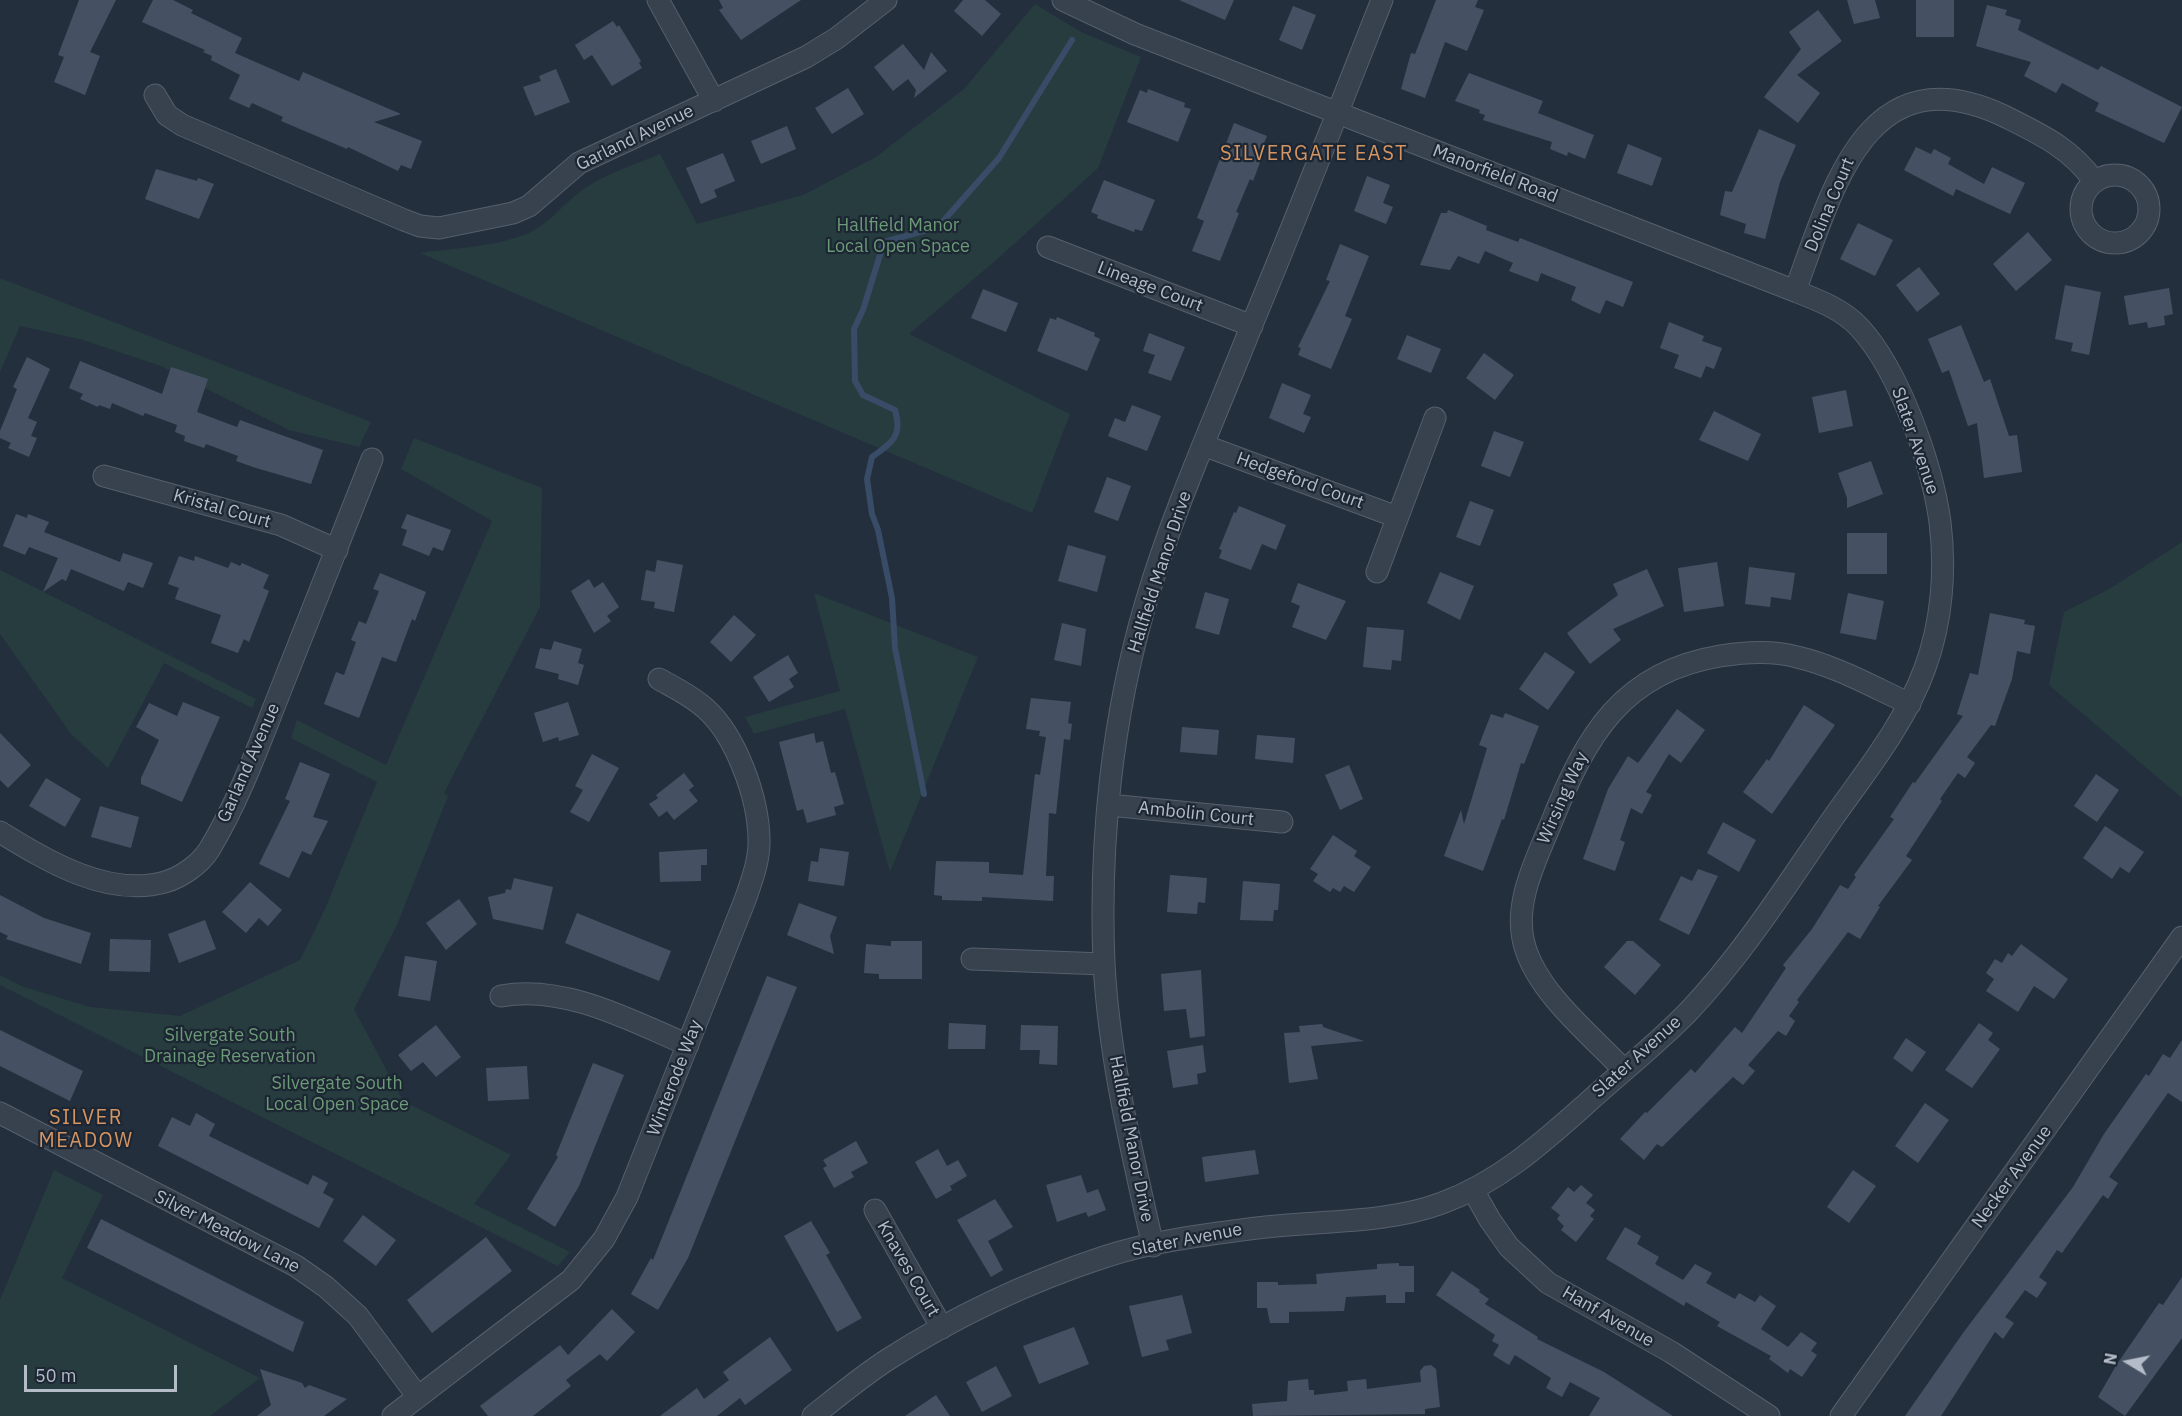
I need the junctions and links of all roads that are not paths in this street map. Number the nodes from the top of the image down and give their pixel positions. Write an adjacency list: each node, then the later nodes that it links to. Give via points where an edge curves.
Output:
1 (658, 0): 6 (street)
2 (886, 0): 6 (street, Garland Avenue, via 806,57)
3 (1063, 0): 7 (street, Manorfield Road, via 1135,34)
4 (1382, 0): 7 (street, Hallfield Manor Drive)
5 (155, 95): 6 (street, Garland Avenue, via 167,115 182,126 404,220 439,228 513,213 529,206 579,163)
6 (714, 101)
7 (1338, 112): 10 (street, Manorfield Road); 11 (street, Hallfield Manor Drive)
8 (2094, 181): 10 (street, Dolina Court, via 2065,148 1985,107 1943,100 1916,102 1867,132 1851,154)
9 (1048, 247): 11 (street, Lineage Court)
10 (1795, 291): 20 (street, Slater Avenue, via 1839,310 1870,341 1897,386 1934,488 1943,576 1926,664)
11 (1252, 326): 13 (street, Hallfield Manor Drive)
12 (1435, 418): 16 (street)
13 (1203, 445): 16 (street, Hedgeford Court); 21 (street, Hallfield Manor Drive, via 1146,603 1117,732)
14 (372, 459): 17 (street, Garland Avenue)
15 (104, 476): 17 (street, Kristal Court, via 281,525)
16 (1397, 517): 18 (street)
17 (337, 550): 23 (street, Garland Avenue, via 262,739 208,852 195,866 167,882 128,887 75,872)
18 (1377, 572)
19 (659, 680): 28 (street, Winterode Way, via 705,708 721,725 746,776 759,837 753,877)
20 (1910, 705): 29 (street, Slater Avenue, via 1744,945 1690,1010); 29 (street, Wirsing Way, via 1796,656 1731,654 1689,663 1651,681 1626,699 1593,734 1570,775 1530,876 1522,927 1524,944 1539,978)
21 (1109, 805): 22 (street, Ambolin Court); 26 (street, Hallfield Manor Drive)
22 (1282, 822)
23 (0, 832)
24 (2182, 937): 39 (street, Necker Avenue)
25 (972, 959): 26 (street)
26 (1104, 964): 33 (street, Hallfield Manor Drive, via 1122,1110)
27 (501, 996): 28 (street, via 527,993 566,999)
28 (688, 1045): 35 (street, Winterode Way, via 627,1197 588,1262 547,1301)
29 (1624, 1070): 31 (street, Slater Avenue, via 1526,1158)
30 (0, 1113): 35 (street, Silver Meadow Lane, via 311,1276 358,1316)
31 (1473, 1190): 33 (street, Slater Avenue, via 1438,1205 1397,1214 1249,1229); 38 (street, Hanf Avenue, via 1509,1247 1548,1283 1671,1353)
32 (875, 1210): 34 (street, Knaves Court)
33 (1153, 1246): 34 (street, Slater Avenue, via 1107,1256 1013,1292)
34 (942, 1328): 37 (street, Slater Avenue, via 885,1361)
35 (418, 1397): 36 (street, Winterode Way)
36 (393, 1416)
37 (813, 1416)
38 (1769, 1416)
39 (1841, 1416)

